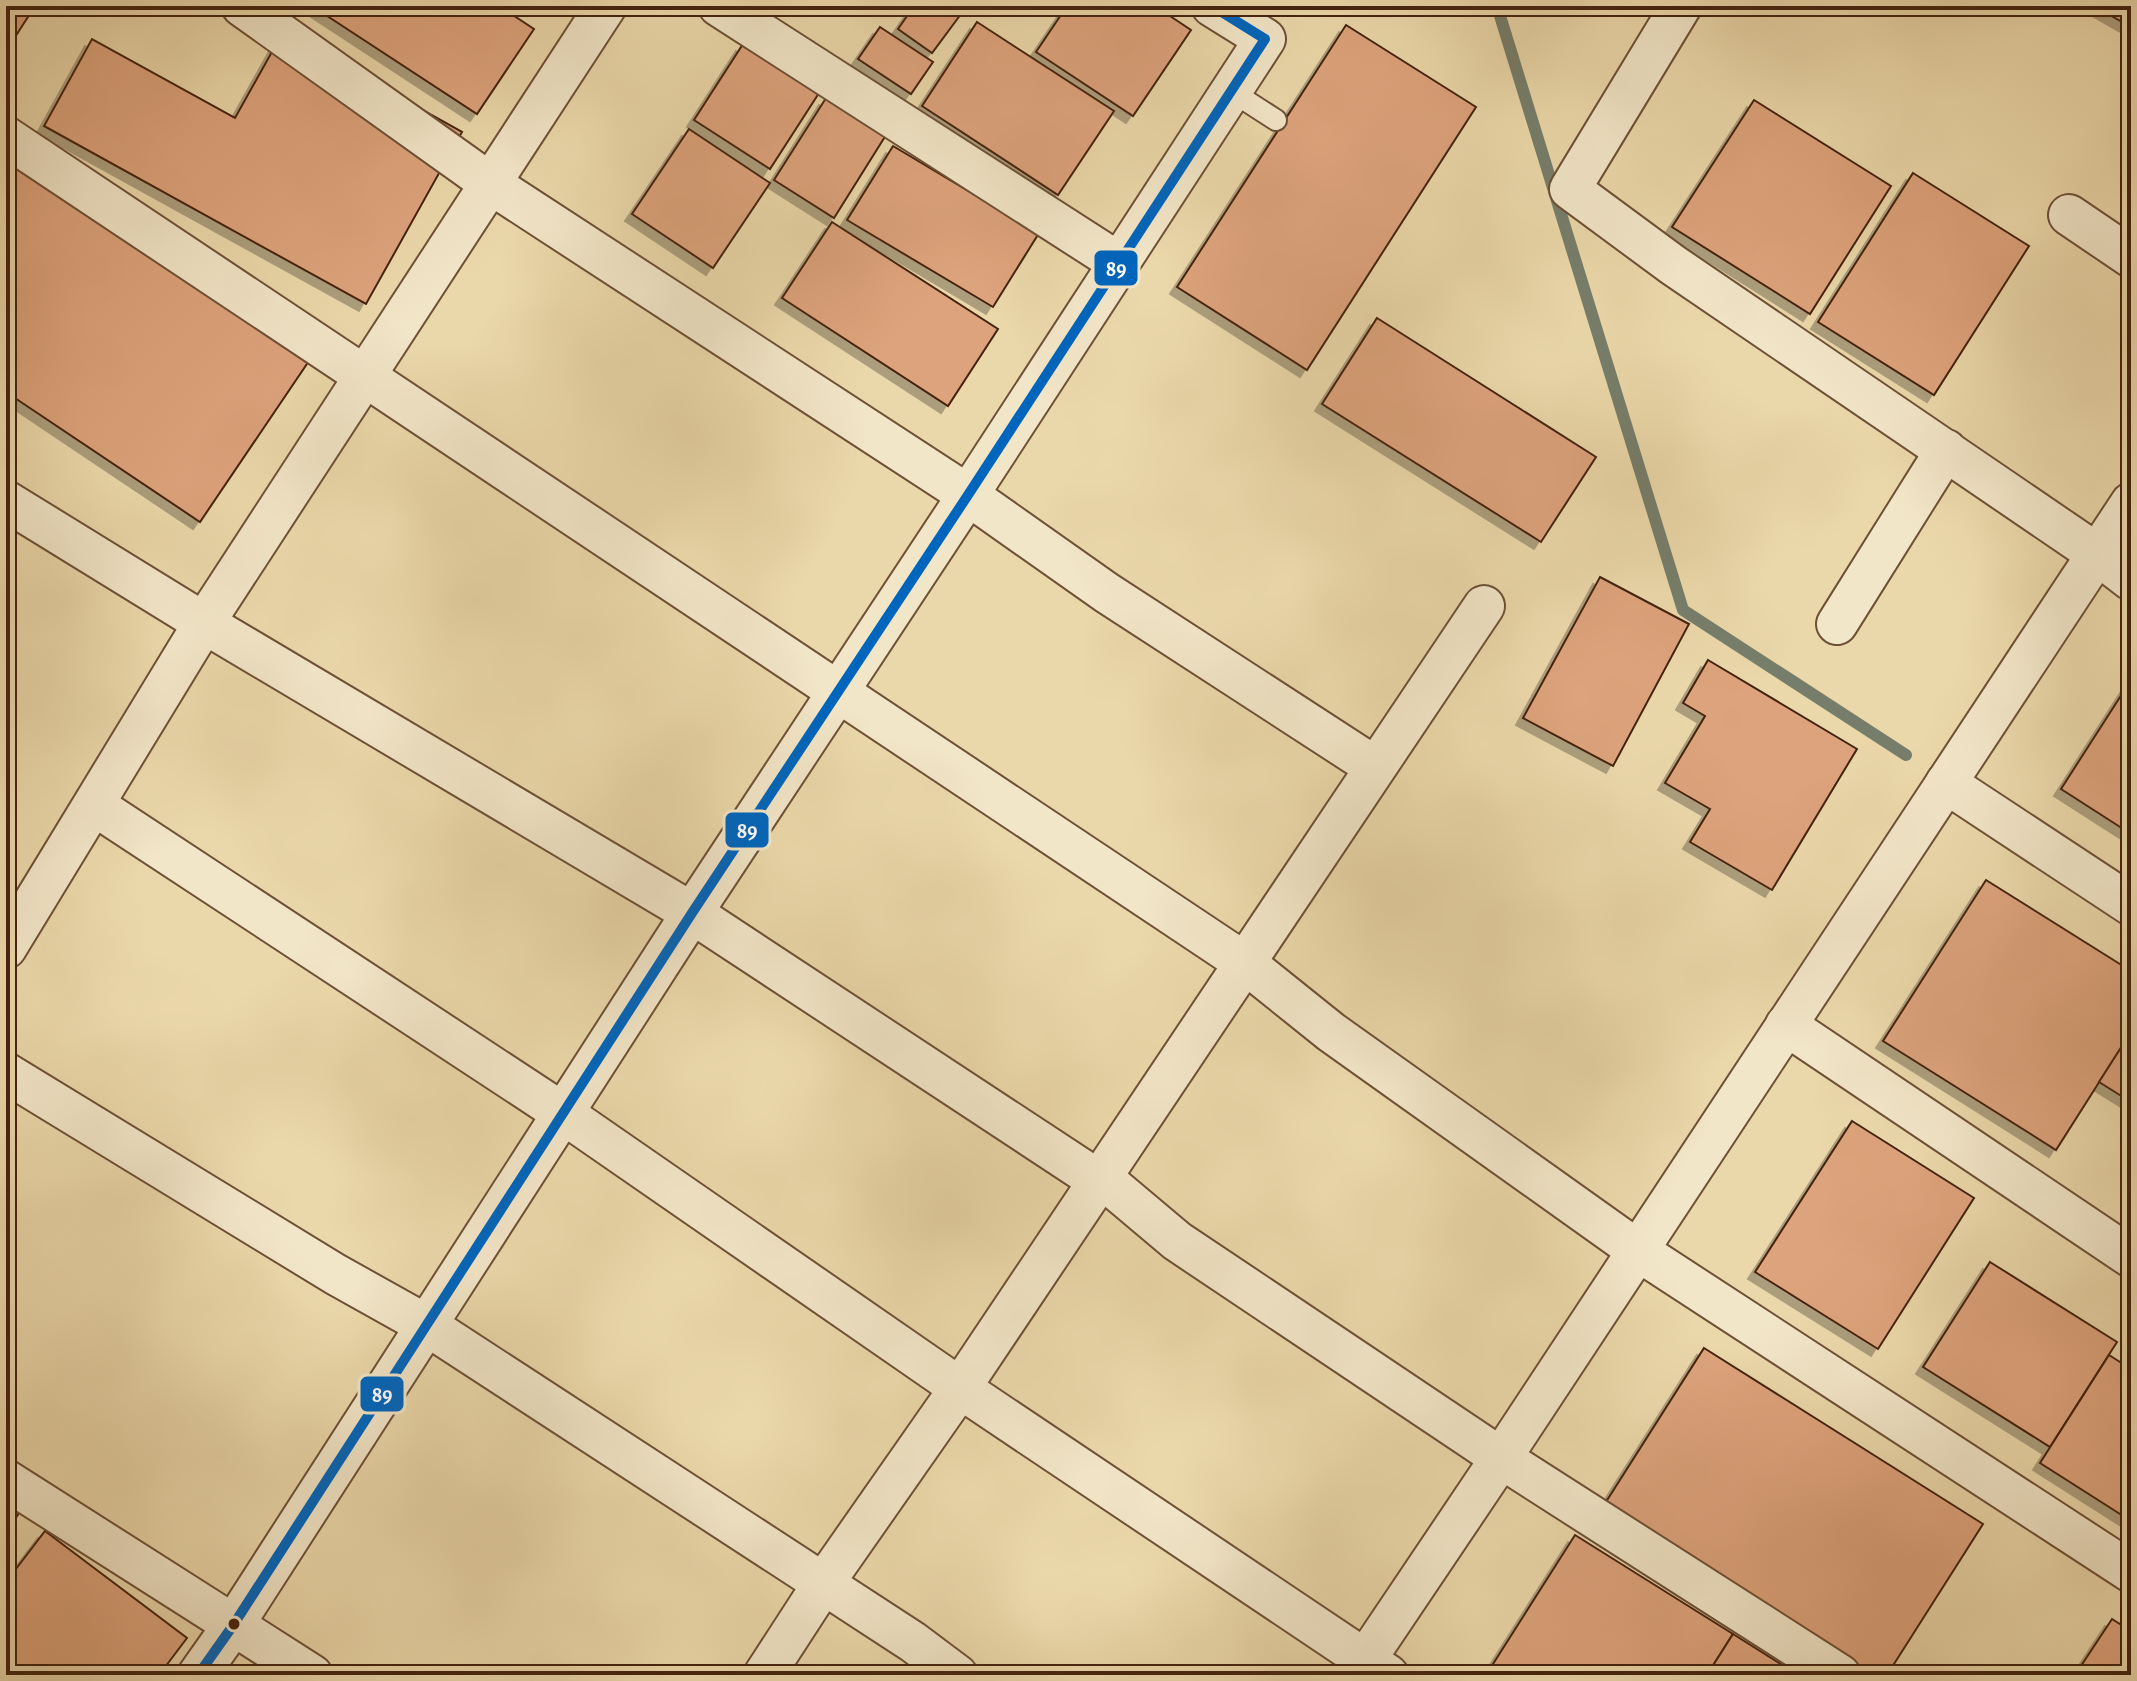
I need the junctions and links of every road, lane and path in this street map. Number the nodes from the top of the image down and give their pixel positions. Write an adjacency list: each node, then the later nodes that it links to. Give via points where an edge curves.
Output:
1 (242, 6): 9 (street)
2 (606, 6): 9 (street)
3 (719, 6): 12 (street)
4 (1212, 6): 6 (street, via 1265,39)
5 (1681, 6): 14 (street, via 1570,189)
6 (1231, 91): 7 (lane); 12 (street)
7 (1276, 120)
8 (6, 137): 13 (street)
9 (491, 184): 13 (street); 15 (street)
10 (2069, 215): 11 (street)
11 (2131, 257)
12 (1119, 263): 15 (street)
13 (364, 376): 21 (street); 23 (street)
14 (1946, 450): 18 (street); 22 (street)
15 (968, 495): 23 (street); 24 (street, via 1107,593)
16 (6, 501): 21 (street)
17 (2131, 503): 18 (street)
18 (2097, 554): 19 (street); 25 (street)
19 (2131, 580)
20 (1484, 606): 24 (street)
21 (204, 623): 26 (street); 29 (street)
22 (1837, 624)
23 (839, 692): 29 (street); 31 (street)
24 (1375, 767): 31 (street)
25 (1946, 783): 28 (street); 32 (street)
26 (94, 805): 27 (street); 34 (street)
27 (17, 905): 30 (street)
28 (2131, 905)
29 (692, 913): 34 (street); 35 (street, via 1093,1177)
30 (6, 948)
31 (1245, 963): 35 (street); 36 (street, via 1331,1032)
32 (1786, 1025): 36 (street); 37 (street)
33 (6, 1073): 38 (street)
34 (564, 1114): 38 (street); 39 (street)
35 (1101, 1177): 39 (street); 40 (street, via 1177,1241)
36 (1637, 1250): 40 (street); 42 (street)
37 (2131, 1257)
38 (428, 1326): 43 (street); 44 (street)
39 (960, 1388): 43 (street); 45 (street)
40 (1501, 1458): 45 (street); 50 (street)
41 (6, 1480): 44 (street)
42 (2131, 1572)
43 (823, 1584): 48 (street); 49 (street)
44 (234, 1624): 46 (street); 47 (street)
45 (1369, 1670)
46 (198, 1675)
47 (312, 1675)
48 (764, 1675)
49 (957, 1675)
50 (1840, 1675)

